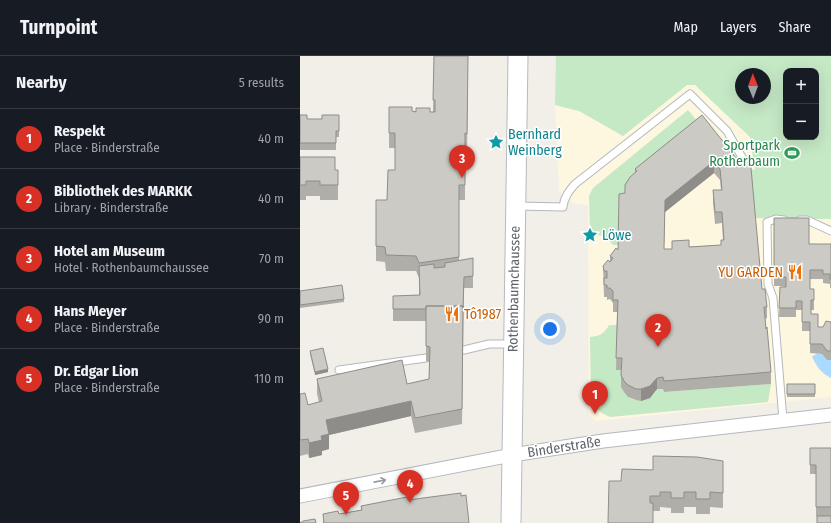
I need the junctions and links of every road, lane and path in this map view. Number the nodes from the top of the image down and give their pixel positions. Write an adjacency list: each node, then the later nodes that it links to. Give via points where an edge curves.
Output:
1 (518, 56): 3 (main road, Rothenbaumchaussee)
2 (743, 159): 3 (lane, via 727,131 690,94 575,184 564,199 563,207)
3 (516, 206): 5 (main road, Rothenbaumchaussee)
4 (831, 231): 10 (lane, via 807,220 776,219 767,222 768,284 773,298)
5 (513, 344): 6 (lane, via 489,344); 11 (main road, Rothenbaumchaussee)
6 (464, 350)
7 (426, 358): 8 (lane)
8 (339, 370)
9 (831, 415): 10 (street, Binderstraße)
10 (783, 420): 11 (street, Binderstraße, via 603,441)
11 (512, 455): 12 (street, Binderstraße, one-way to 11); 13 (main road, Rothenbaumchaussee)
12 (300, 496)
13 (511, 523)

